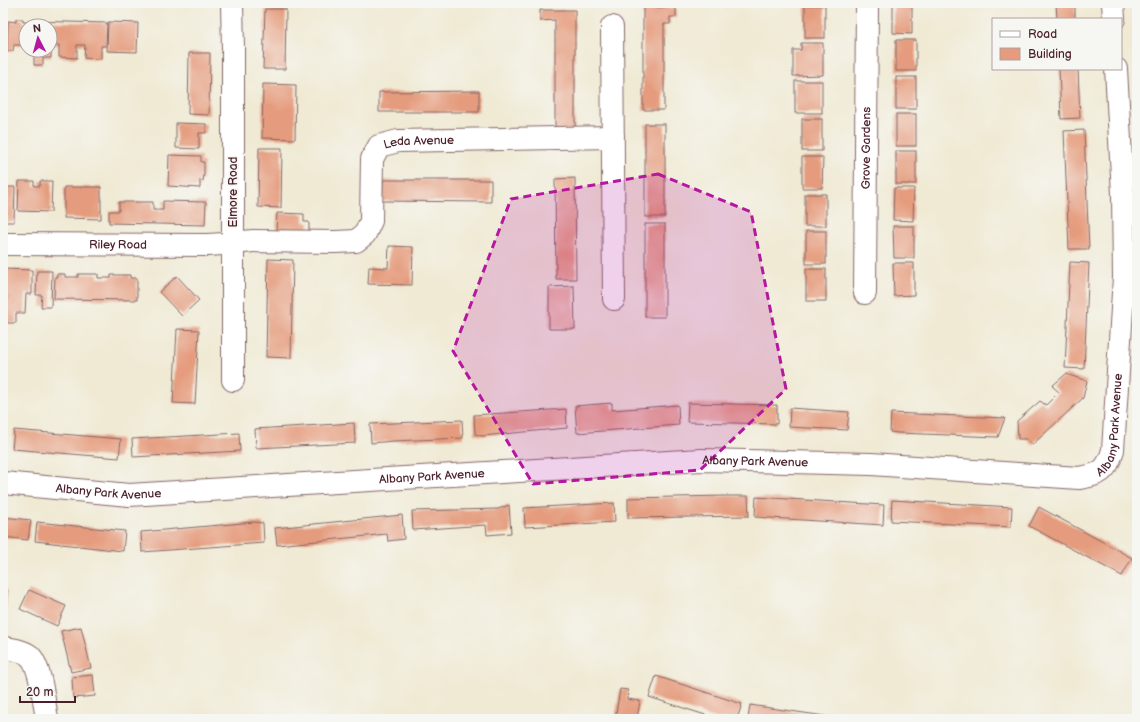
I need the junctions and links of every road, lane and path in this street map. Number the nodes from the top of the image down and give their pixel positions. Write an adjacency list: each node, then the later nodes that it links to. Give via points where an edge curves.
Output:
1 (232, 3): 8 (street, Elmore Road)
2 (866, 3): 10 (street, Grove Gardens)
3 (1113, 3): 4 (street)
4 (1114, 18)
5 (612, 27): 7 (street)
6 (1116, 70): 13 (street, Albany Park Avenue, via 1123,194 1124,277 1114,436 1109,462 1100,472 1090,476 1079,478 871,464 702,460 129,495)
7 (612, 137): 8 (street, Leda Avenue, via 398,141 379,146 372,159 371,221 365,234 356,241); 11 (street)
8 (233, 243): 9 (street, Riley Road); 12 (street, Elmore Road)
9 (3, 244)
10 (865, 293)
11 (614, 299)
12 (233, 380)
13 (3, 483)
14 (3, 648): 15 (street, via 30,656 40,674)
15 (47, 719)

